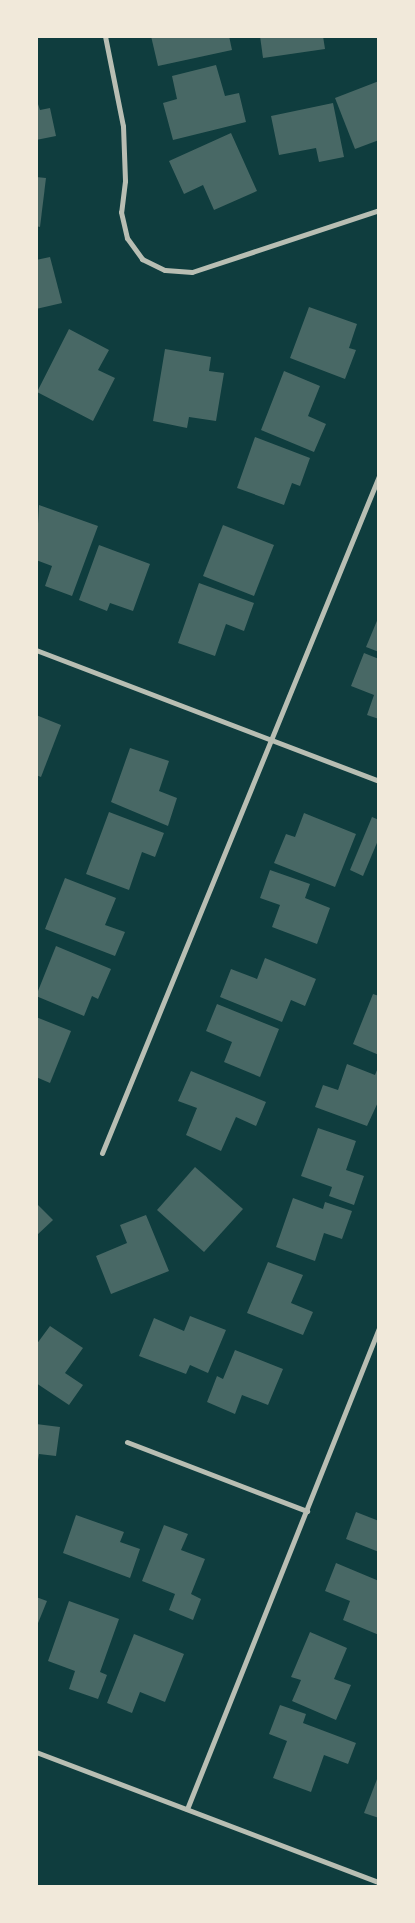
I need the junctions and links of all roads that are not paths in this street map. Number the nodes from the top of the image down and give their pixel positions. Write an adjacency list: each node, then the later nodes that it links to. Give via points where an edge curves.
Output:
1 (105, 36): 2 (street, via 123,126 125,181 122,212 127,238 142,259 165,270 192,272)
2 (379, 210)
3 (379, 476): 5 (street)
4 (36, 650): 5 (street)
5 (272, 741): 6 (street); 7 (street)
6 (379, 782)
7 (102, 1152)
8 (379, 1328): 10 (street)
9 (127, 1442): 10 (street)
10 (307, 1511): 12 (street)
11 (36, 1752): 12 (street)
12 (187, 1809): 13 (street)
13 (379, 1882)

